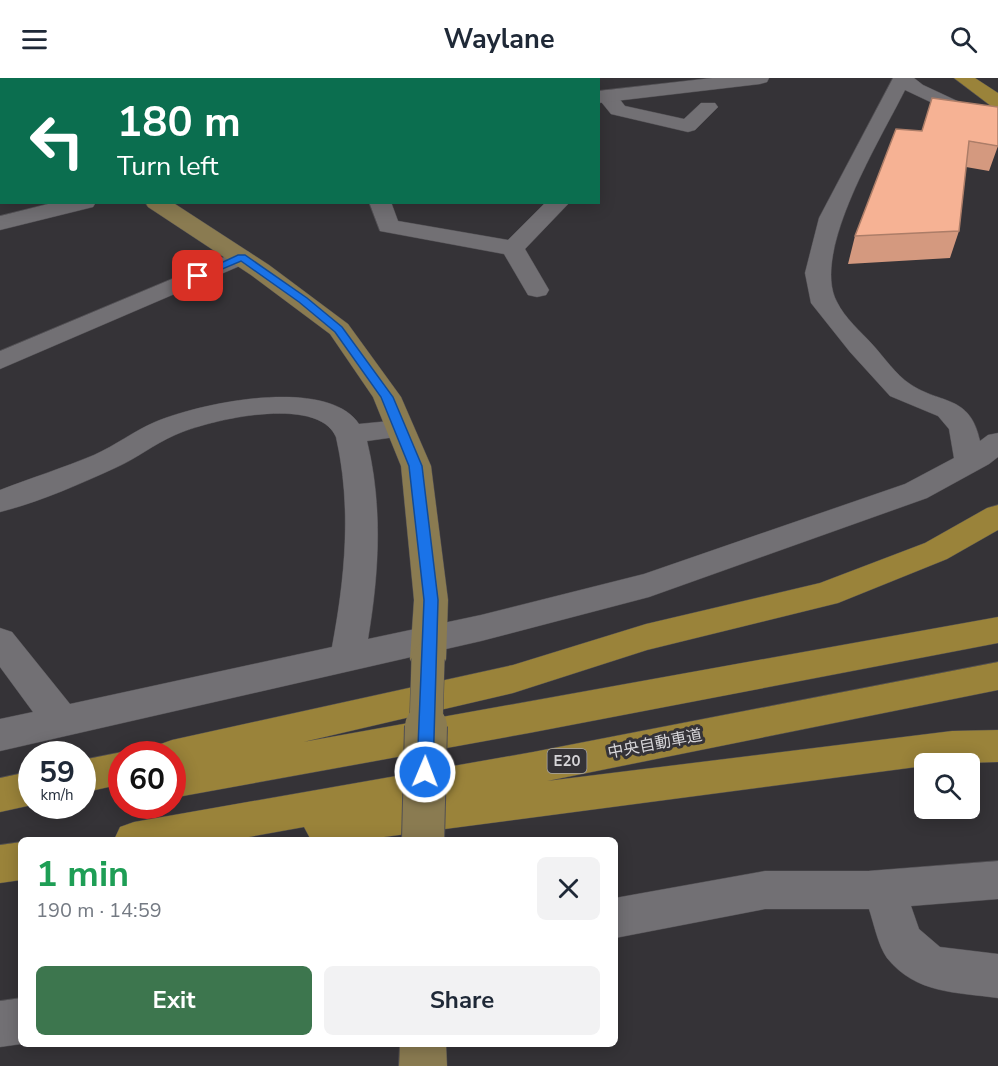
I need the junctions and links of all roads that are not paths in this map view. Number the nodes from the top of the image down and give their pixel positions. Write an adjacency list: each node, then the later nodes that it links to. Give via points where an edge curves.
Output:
1 (760, 78): 6 (street)
2 (902, 78): 9 (street, via 916,89); 22 (street, via 830,218 818,273 824,303 900,390 948,410 963,427)
3 (963, 78): 7 (highway)
4 (984, 78): 5 (highway)
5 (998, 86)
6 (603, 96): 8 (street, via 618,110 688,126)
7 (998, 102)
8 (708, 107)
9 (998, 128)
10 (77, 204): 14 (street)
11 (159, 204): 16 (main road)
12 (381, 204): 15 (street, via 388,226)
13 (557, 204): 15 (street)
14 (0, 224)
15 (513, 248): 17 (street)
16 (242, 257): 18 (street); 19 (main road, via 339,329 387,397)
17 (537, 290)
18 (0, 361)
19 (400, 429): 20 (street); 27 (main road, via 416,466 431,600)
20 (349, 434): 23 (street, via 345,424 326,411 299,404 219,413 167,427 118,455); 28 (street, via 357,470 361,576)
21 (998, 442): 22 (street)
22 (970, 462): 27 (street, via 916,491 650,585)
23 (0, 502)
24 (998, 516): 33 (highway, via 936,551 826,594 646,637 513,679)
25 (998, 630): 34 (highway)
26 (0, 641): 30 (street)
27 (429, 650): 28 (street); 41 (main road, bridge)
28 (348, 658): 30 (street)
29 (998, 676): 39 (highway, 中央自動車道 / E20, via 532,768)
30 (62, 722): 31 (street)
31 (0, 735)
32 (998, 746): 40 (highway, via 952,747)
33 (186, 753)
34 (186, 779)
35 (18, 791): 36 (highway)
36 (0, 795)
37 (18, 808): 38 (highway)
38 (0, 811)
39 (151, 837)
40 (242, 837)
41 (423, 837)
42 (18, 863): 43 (highway)
43 (0, 866)
44 (998, 880): 45 (street)
45 (884, 889): 46 (street, via 765,890); 47 (street, via 902,942 930,967)
46 (618, 917)
47 (998, 976)
48 (18, 1021): 49 (street)
49 (0, 1024)
50 (423, 1047): 51 (main road)
51 (423, 1066)

